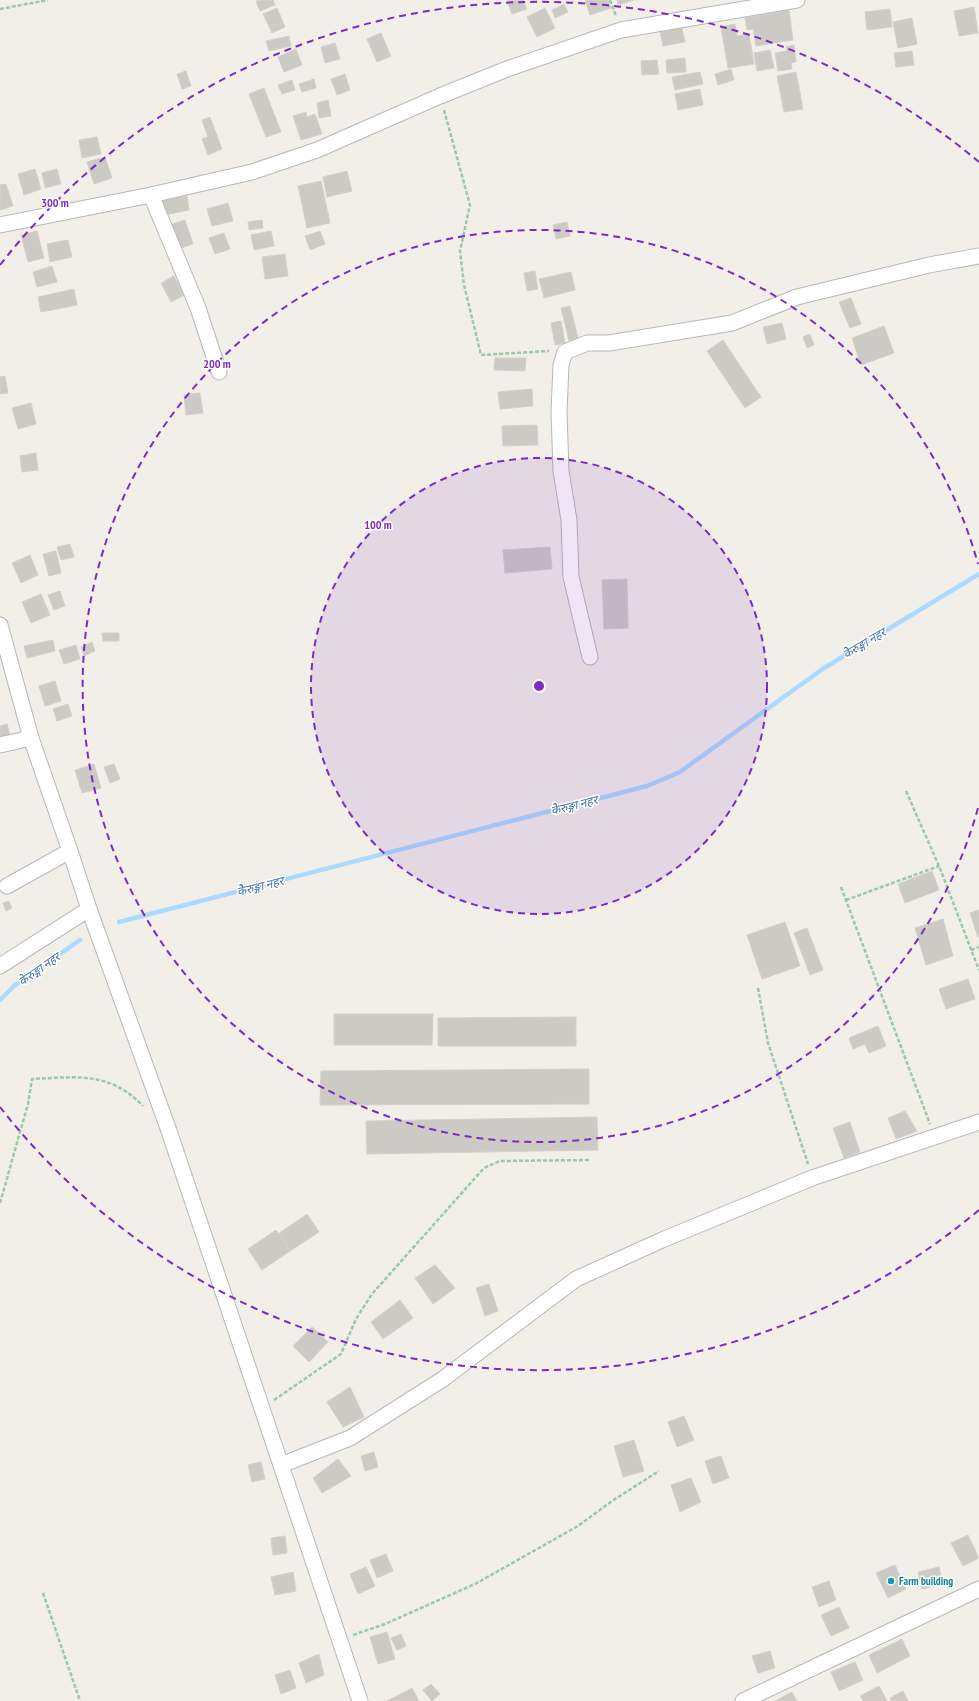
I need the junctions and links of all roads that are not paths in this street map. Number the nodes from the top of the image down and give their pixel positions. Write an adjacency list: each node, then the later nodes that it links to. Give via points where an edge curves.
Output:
1 (797, 0): 2 (street)
2 (757, 4): 3 (street, via 621,30 507,69 317,150 252,172)
3 (151, 195): 4 (street); 6 (street, via 198,308)
4 (0, 225)
5 (979, 256): 8 (street, via 929,265 797,297 732,323 609,343 587,343 565,352 561,365 559,412 561,470 569,520 571,577)
6 (219, 372)
7 (0, 625): 9 (street)
8 (590, 657)
9 (31, 738): 10 (street); 11 (street)
10 (0, 745)
11 (70, 851): 12 (street); 13 (street)
12 (7, 886)
13 (88, 909): 14 (street); 16 (street, via 169,1131)
14 (0, 966)
15 (979, 1122): 16 (street, via 812,1178 662,1240 576,1279 430,1388 350,1438)
16 (281, 1465): 18 (street)
17 (979, 1589): 19 (street)
18 (360, 1701)
19 (743, 1701)

